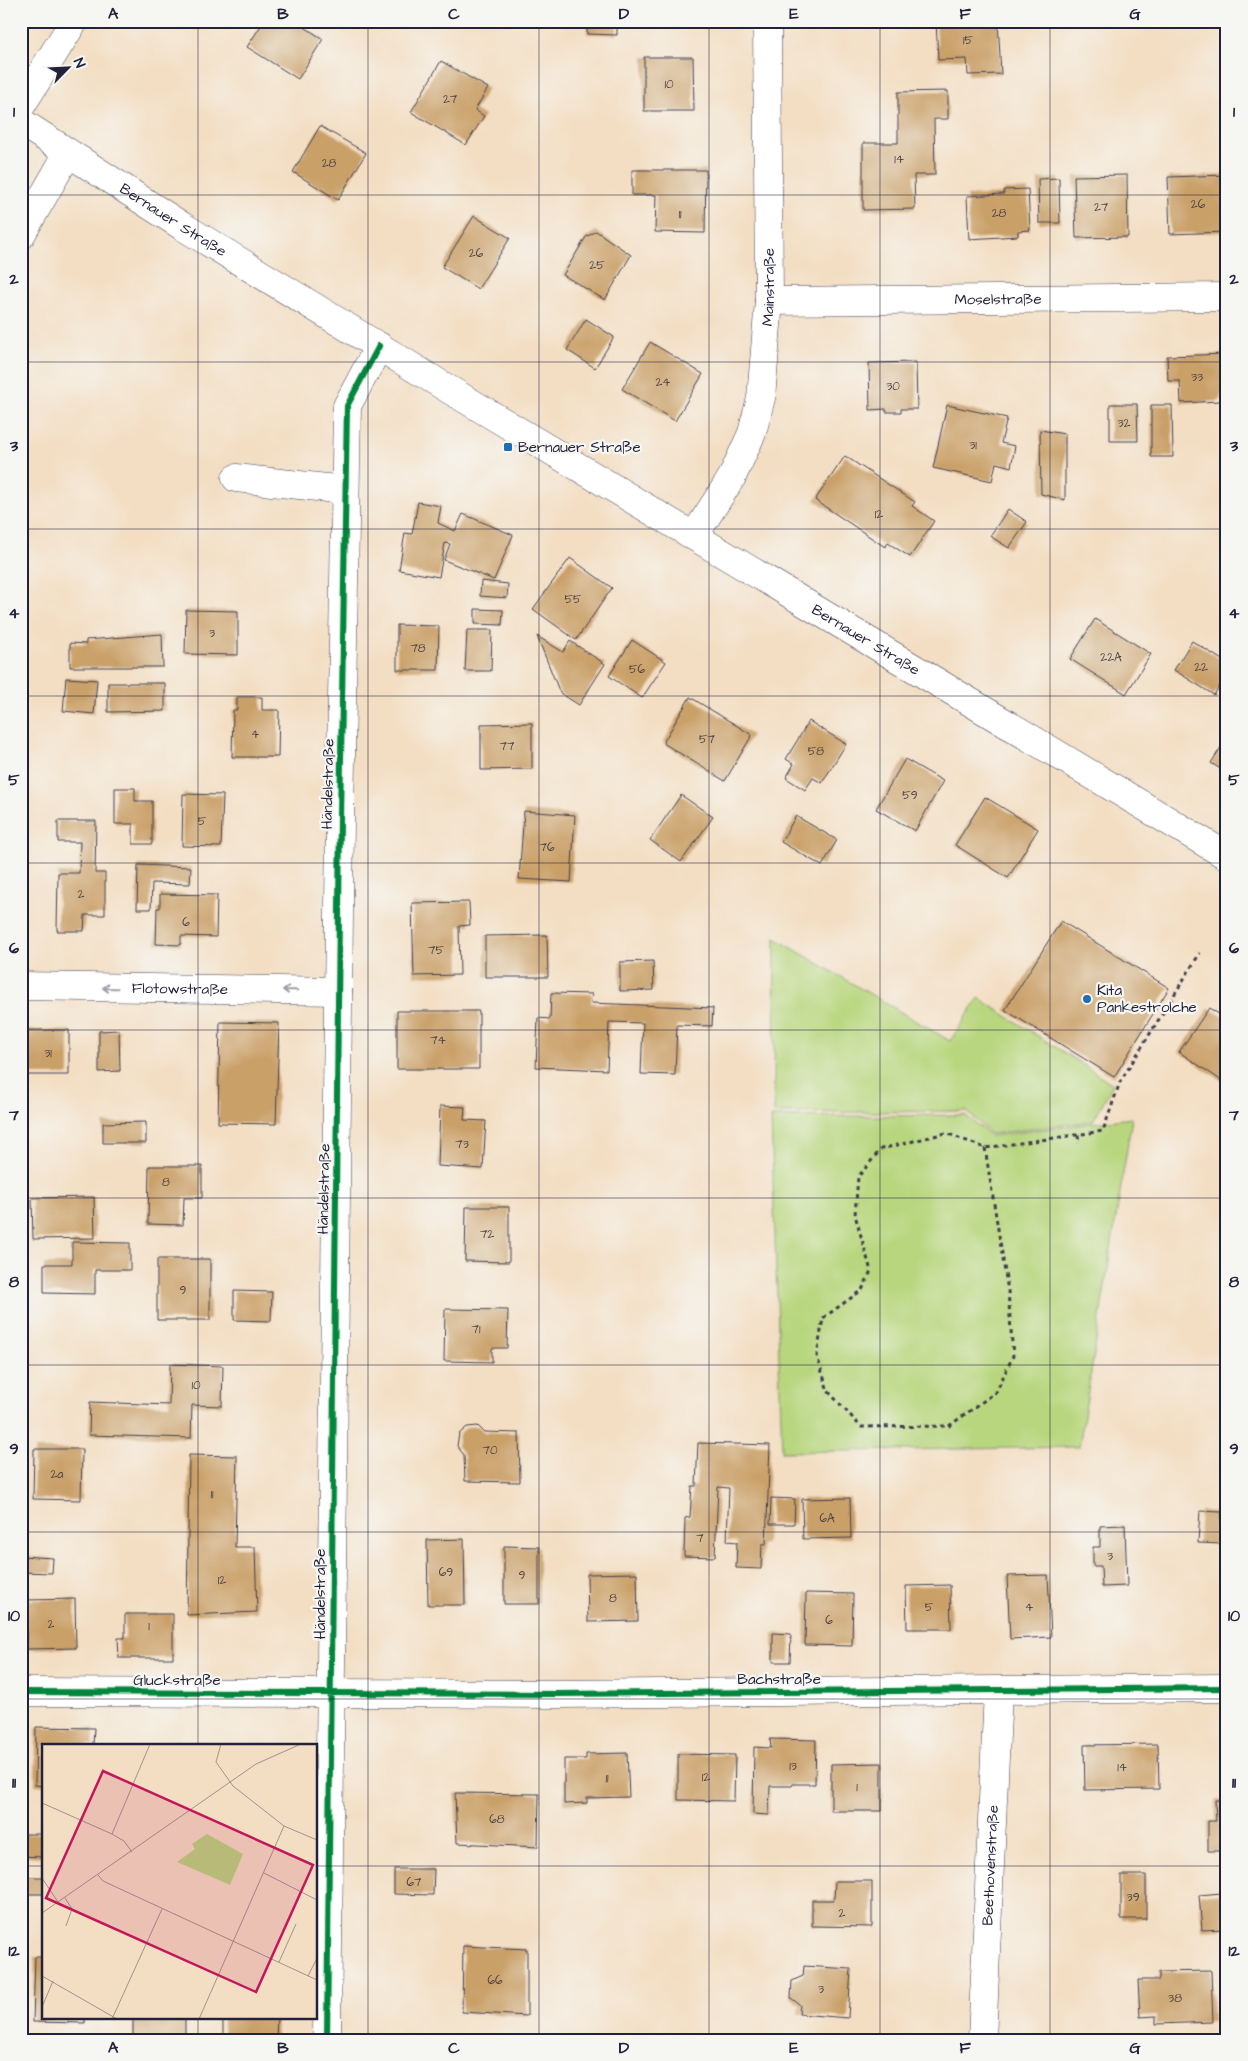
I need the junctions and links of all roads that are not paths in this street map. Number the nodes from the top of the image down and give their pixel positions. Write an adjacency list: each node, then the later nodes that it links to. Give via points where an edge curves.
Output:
1 (74, 21): 3 (street)
2 (766, 21): 8 (street, Mainstraße)
3 (21, 106)
4 (21, 122): 5 (street, Bernauer Straße)
5 (68, 153): 6 (street); 9 (street, Bernauer Straße)
6 (21, 236)
7 (1227, 297): 8 (street, Moselstraße)
8 (769, 301): 12 (street, Mainstraße, via 761,398 752,433 732,477)
9 (379, 346): 11 (street, Händelstraße, via 347,406); 12 (street, Bernauer Straße)
10 (236, 478): 11 (street)
11 (345, 490): 15 (street, Händelstraße)
12 (694, 536): 13 (street, Bernauer Straße)
13 (1227, 856)
14 (21, 986): 15 (street, Flotowstraße, one-way to 14)
15 (338, 990): 19 (street, Händelstraße)
16 (1227, 1688): 17 (street, Bachstraße)
17 (998, 1691): 19 (street, Bachstraße); 21 (street, Beethovenstraße)
18 (21, 1692): 19 (street, Gluckstraße)
19 (332, 1693): 20 (street, Händelstraße)
20 (327, 2040)
21 (982, 2040)

